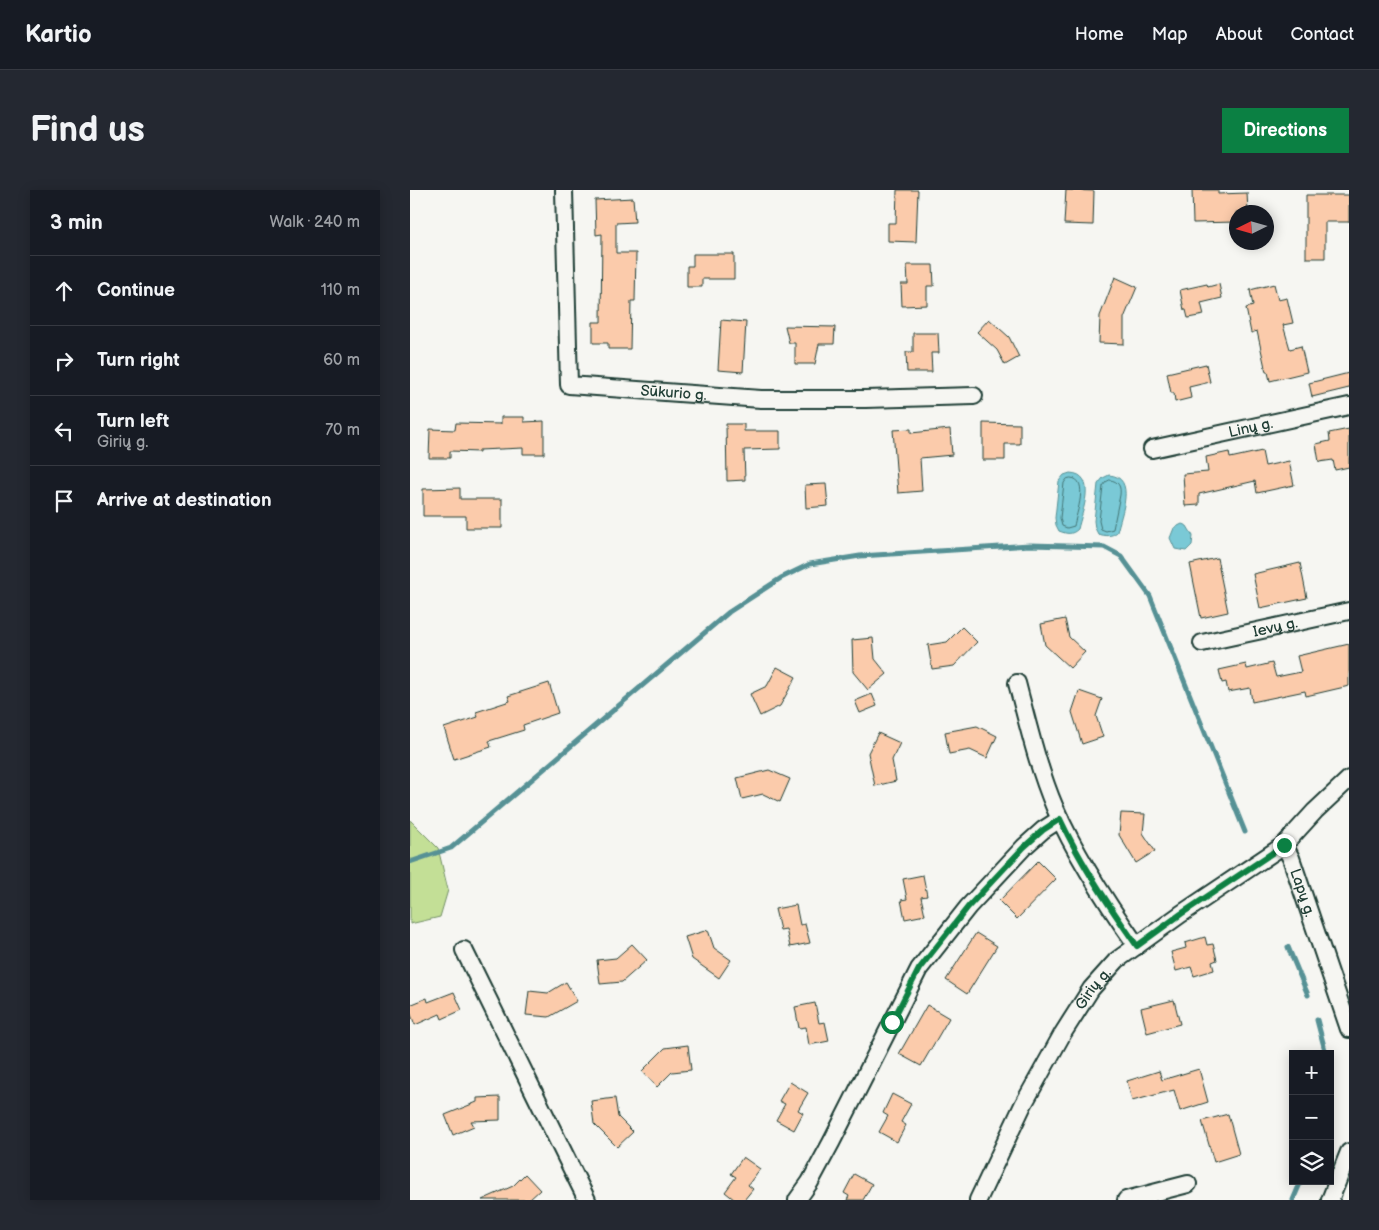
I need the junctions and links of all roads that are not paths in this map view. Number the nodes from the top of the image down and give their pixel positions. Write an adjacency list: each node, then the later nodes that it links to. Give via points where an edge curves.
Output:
1 (564, 190): 2 (street, Sūkurio g., via 569,385 760,399)
2 (974, 396)
3 (1349, 406): 4 (street, Linų g.)
4 (1152, 448)
5 (1349, 611): 6 (street, Ievų g.)
6 (1202, 643)
7 (1017, 683): 9 (street, via 1042,772)
8 (1349, 779): 10 (street)
9 (1060, 819): 11 (street, via 1116,917); 17 (street, via 1024,847 968,907 919,969 832,1141)
10 (1284, 845): 11 (street, Girių g.); 13 (street, Lapų g.)
11 (1137, 946): 18 (street, Girių g., via 1117,960 1091,989 1063,1033 1023,1105)
12 (464, 950): 16 (street)
13 (1349, 1029)
14 (1349, 1152): 20 (street)
15 (1188, 1184): 19 (street)
16 (587, 1200)
17 (797, 1200)
18 (978, 1200)
19 (1126, 1200)
20 (1330, 1200)

